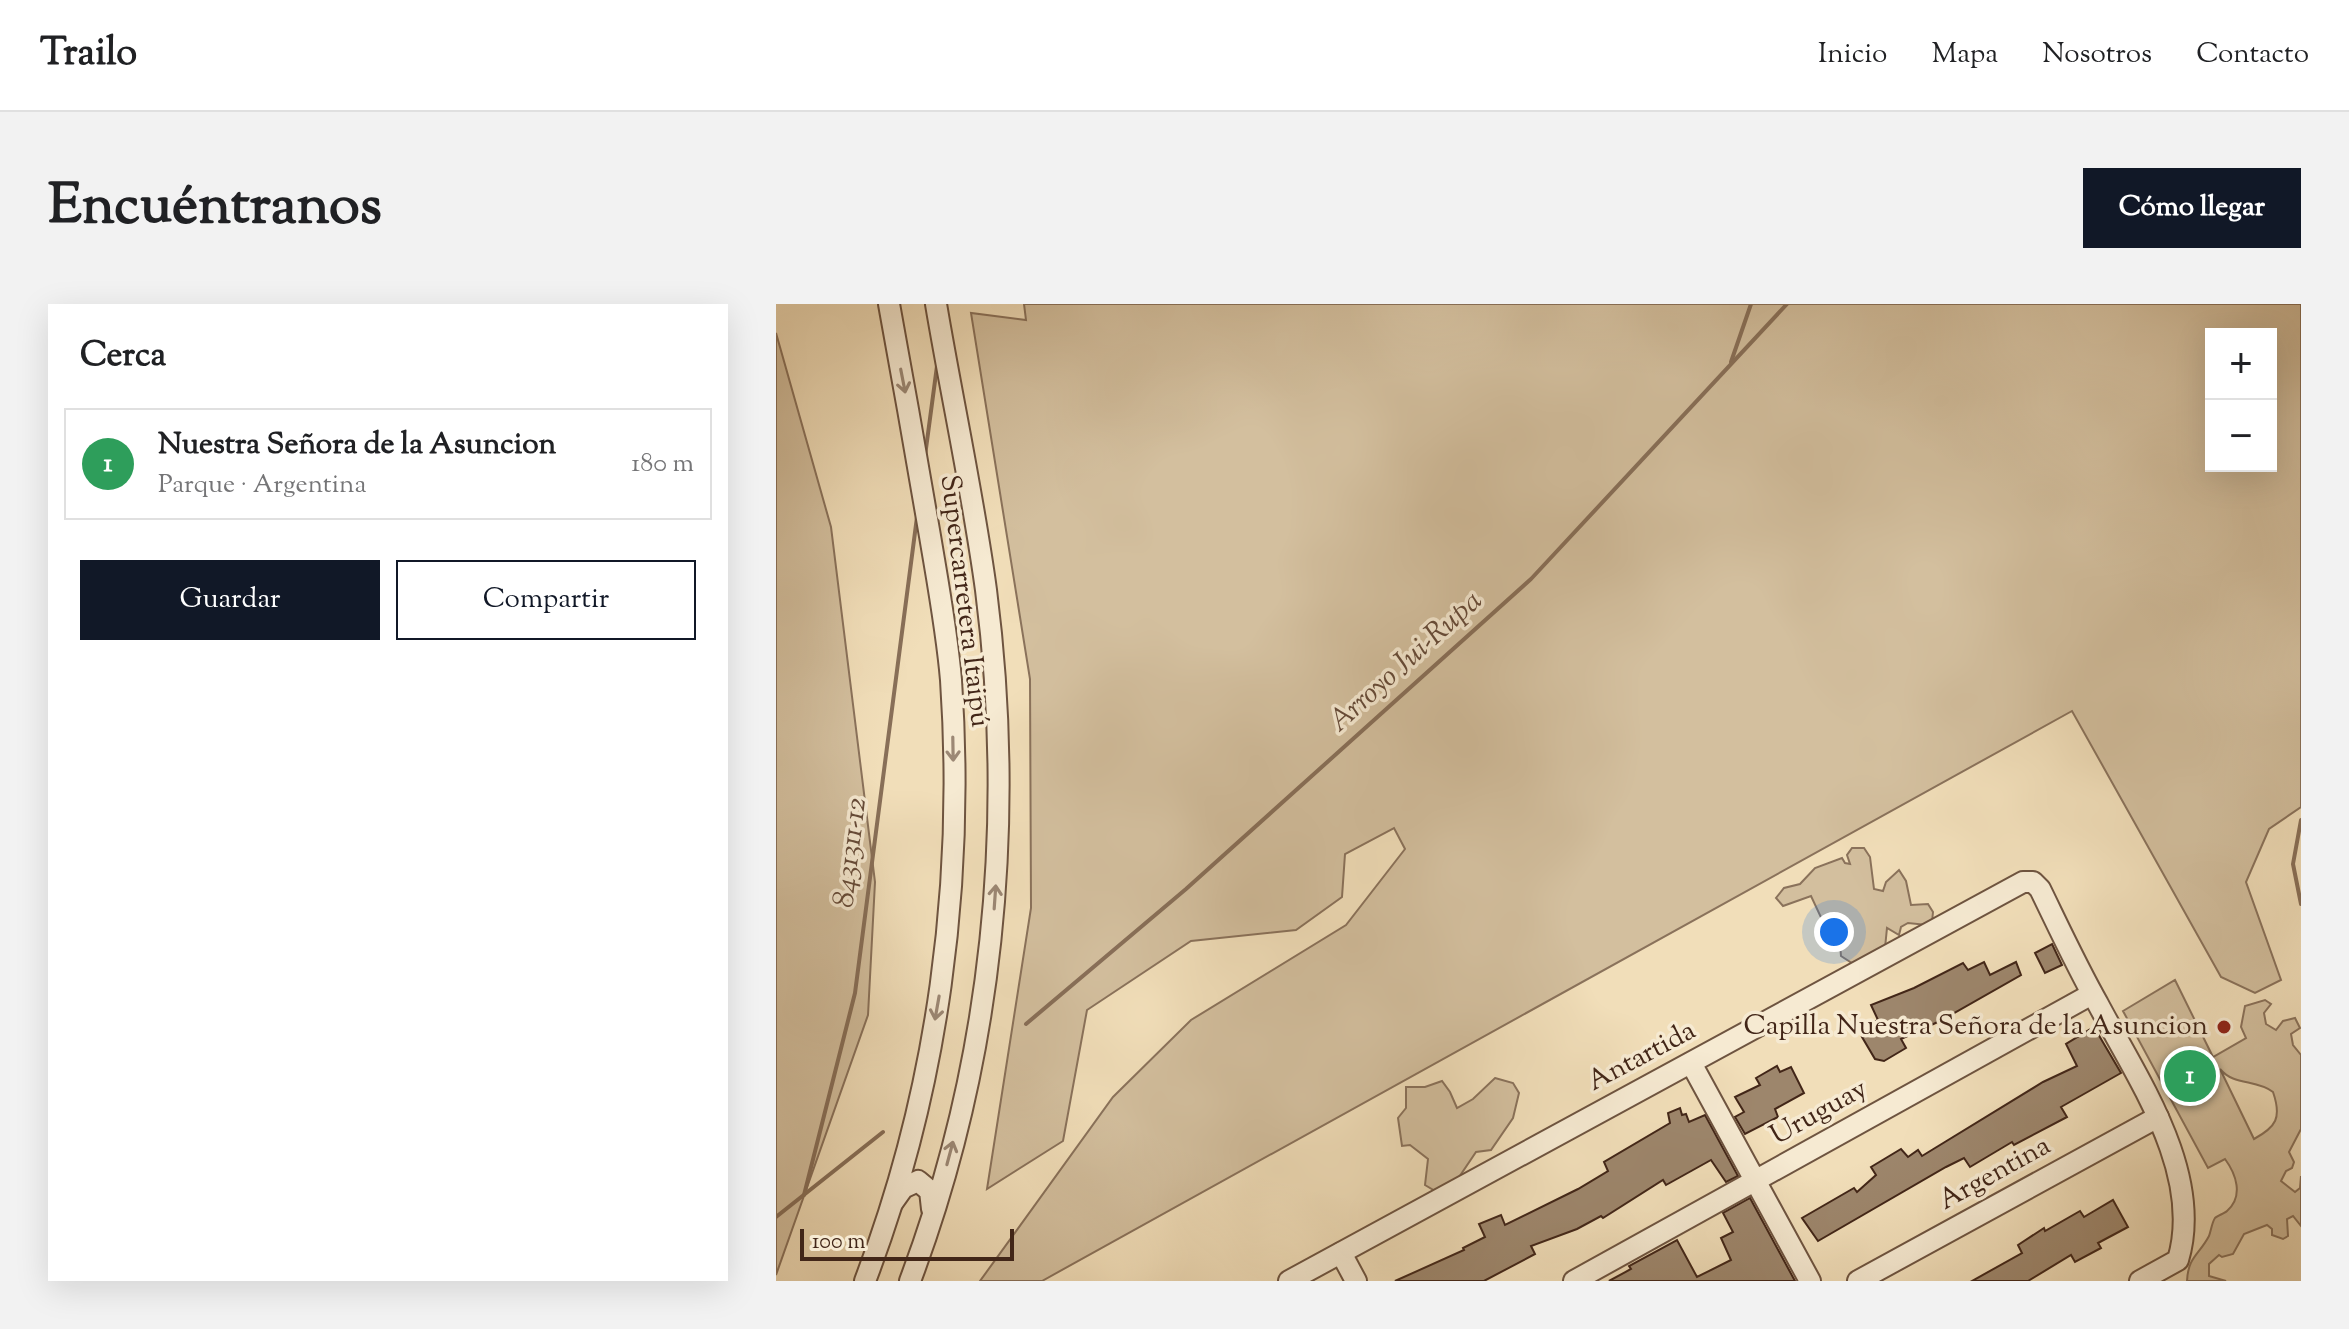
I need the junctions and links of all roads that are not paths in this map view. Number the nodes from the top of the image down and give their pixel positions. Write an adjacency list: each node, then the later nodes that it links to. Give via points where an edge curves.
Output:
1 (889, 304): 7 (street, Supercarretera Itaipú, one-way to 7, via 944,623 954,795 945,961 919,1097)
2 (936, 304): 8 (street, Supercarretera Itaipú, one-way to 2, via 981,1014 991,952 998,824 995,694 985,588)
3 (2092, 994): 4 (street, Antartida, via 2040,889 2023,882); 5 (street); 6 (street, Uruguay)
4 (1691, 1063): 6 (street); 9 (street, Antartida)
5 (2158, 1117): 16 (street, Argentina); 17 (street, via 2179,1175 2184,1241 2178,1260)
6 (1755, 1180): 14 (street, Uruguay); 15 (street)
7 (889, 1208): 8 (street, via 903,1188 918,1181 930,1191); 10 (street, Supercarretera Itaipú)
8 (931, 1221): 11 (street, Supercarretera Itaipú)
9 (1341, 1253): 12 (street, Antartida); 13 (street)
10 (865, 1281)
11 (910, 1281)
12 (1289, 1281)
13 (1356, 1281)
14 (1574, 1281)
15 (1810, 1281)
16 (1858, 1281)
17 (2140, 1281)

